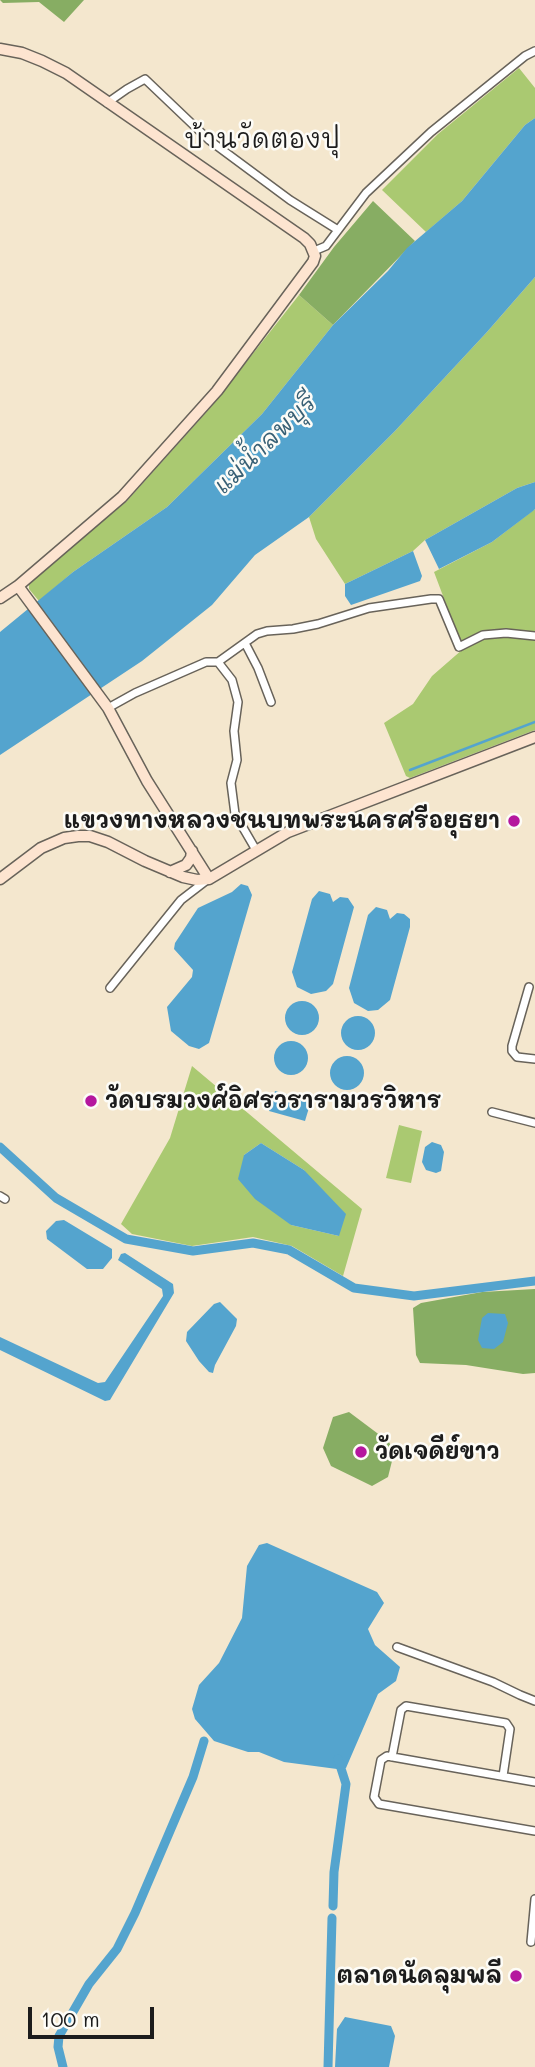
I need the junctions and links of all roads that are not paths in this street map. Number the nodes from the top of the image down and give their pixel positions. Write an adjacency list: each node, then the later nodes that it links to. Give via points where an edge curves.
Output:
1 (0, 49): 3 (street, via 22,53 66,73)
2 (535, 51): 4 (street, via 431,132 366,193)
3 (107, 103): 4 (street, via 145,79 209,140); 5 (street, via 304,238)
4 (338, 230): 5 (street, via 326,246)
5 (314, 251): 6 (street, via 313,262 217,391 122,497)
6 (18, 586): 7 (street); 12 (street)
7 (0, 598)
8 (535, 636): 9 (street, via 483,635 459,647 439,599 431,599 369,607 318,624 267,631)
9 (245, 643): 10 (street); 11 (street)
10 (218, 662): 12 (street, via 206,662); 14 (street, via 232,680 238,702 232,783 235,814)
11 (271, 702)
12 (105, 705): 15 (street)
13 (535, 737): 14 (street, via 318,819)
14 (256, 850): 18 (street)
15 (192, 852): 16 (street, via 186,865); 18 (street)
16 (170, 872): 17 (street, via 108,842 78,835 41,848); 18 (street)
17 (0, 879)
18 (209, 879): 20 (street, via 181,900)
19 (528, 987): 21 (street, via 512,1051)
20 (110, 988)
21 (535, 1059)
22 (492, 1112): 23 (street)
23 (535, 1124)
24 (397, 1647): 25 (street)
25 (535, 1700)
26 (392, 1757): 27 (street); 27 (street, via 401,1710 406,1706 506,1723 510,1729); 29 (street, via 381,1760 374,1797 379,1804)
27 (503, 1776): 28 (street)
28 (535, 1782)
29 (535, 1831)
30 (535, 1899): 31 (street)
31 (531, 1942)

